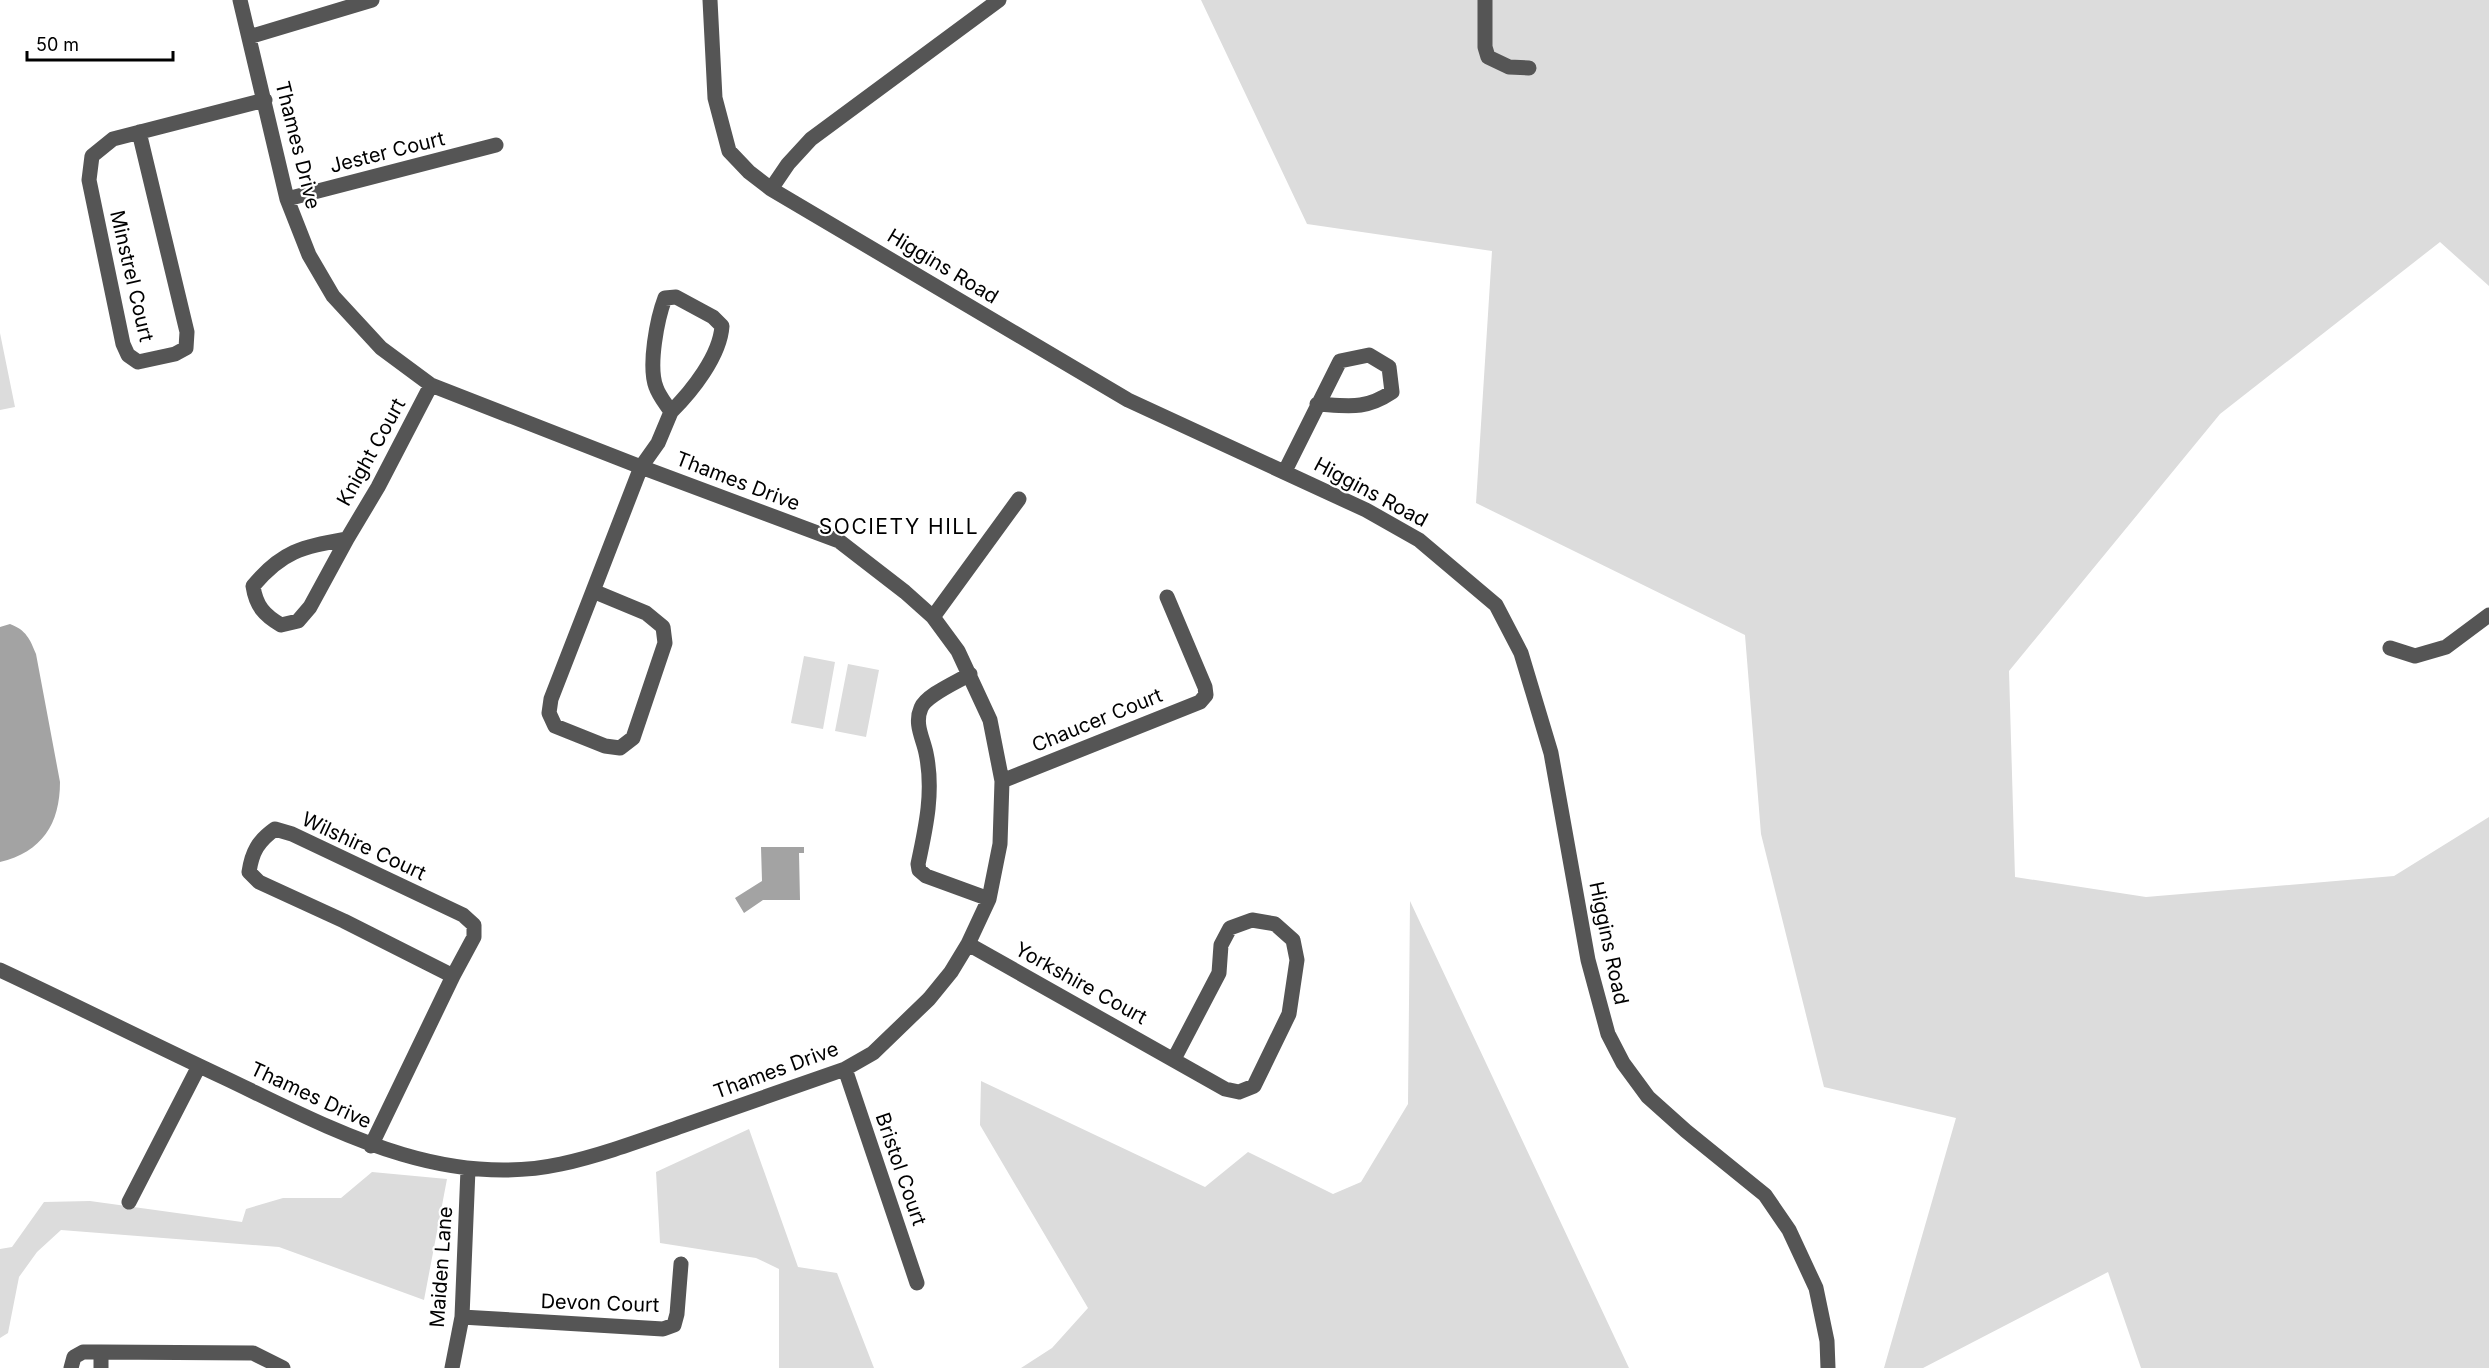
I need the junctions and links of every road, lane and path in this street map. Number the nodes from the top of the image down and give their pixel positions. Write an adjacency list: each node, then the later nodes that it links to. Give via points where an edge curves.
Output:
1 (240, 0): 6 (street, Thames Drive)
2 (372, 0): 6 (street)
3 (710, 0): 11 (street, Higgins Road, via 715,98 729,151)
4 (999, 0): 11 (street, via 811,139)
5 (1485, 0): 7 (street, via 1488,57 1509,67)
6 (249, 37): 8 (street, Thames Drive)
7 (1529, 68)
8 (265, 100): 9 (street, Minstrel Court); 12 (street, Thames Drive)
9 (138, 132): 9 (street, Minstrel Court, via 113,139 92,156 89,180 123,344 128,356 138,362 186,348 187,332)
10 (496, 145): 12 (street, Jester Court)
11 (771, 189): 17 (street, Higgins Road, via 1128,400)
12 (287, 199): 13 (street, Thames Drive, via 309,255 333,296 381,348)
13 (431, 385): 16 (street, Thames Drive); 19 (street, Knight Court)
14 (1317, 404): 14 (street, via 1340,361 1369,355 1389,367 1392,392 1376,402 1350,406); 17 (street)
15 (671, 412): 15 (street, via 694,389 721,337 722,326 676,297 666,298 660,312 653,366 656,387); 16 (street, via 658,443)
16 (641, 467): 20 (street); 23 (street, Thames Drive, via 839,542)
17 (1285, 471): 45 (street, Higgins Road, via 1419,540 1496,604 1521,653 1551,753 1588,960 1608,1035 1648,1097 1765,1195 1789,1230 1816,1288 1827,1341)
18 (1018, 499): 23 (street)
19 (347, 538): 19 (street, Knight Court, via 310,608 298,621 281,625 264,615 253,586 270,566 301,547)
20 (593, 591): 20 (street, via 549,713 555,726 620,748 633,738 665,643 663,627 646,613)
21 (1167, 597): 26 (street, Chaucer Court, via 1204,687 1206,695 1200,702)
22 (2489, 615): 24 (street, via 2446,647 2415,656)
23 (933, 617): 25 (street, Thames Drive)
24 (2390, 648)
25 (970, 674): 26 (street, Thames Drive, via 990,720); 27 (street, via 926,699 918,719 930,783 928,818 918,864 926,876)
26 (1002, 781): 27 (street, Thames Drive, via 1000,844)
27 (989, 899): 28 (street, Thames Drive)
28 (968, 944): 31 (street, Yorkshire Court); 33 (street, Thames Drive, via 930,999 873,1053)
29 (0, 970): 32 (street, Thames Drive)
30 (453, 976): 30 (street, Wilshire Court, via 474,937 474,925 463,915 292,834 274,830 260,839 251,856 249,872 259,882); 34 (street, Wilshire Court)
31 (1174, 1059): 31 (street, Yorkshire Court, via 1219,973 1221,945 1230,928 1252,920 1275,924 1293,940 1297,960 1294,984 1289,1014 1254,1086 1239,1092 1225,1089)
32 (199, 1066): 34 (street, Thames Drive); 36 (street)
33 (845, 1069): 35 (street, Thames Drive, via 631,1144 560,1164); 38 (street, Bristol Court)
34 (370, 1146): 35 (street, Thames Drive)
35 (468, 1169): 39 (street, Maiden Lane)
36 (129, 1202)
37 (681, 1264): 39 (street, Devon Court, via 674,1325 663,1329)
38 (917, 1283)
39 (462, 1317): 44 (street, Maiden Lane)
40 (101, 1352): 41 (street, via 83,1352 74,1357); 42 (street); 43 (street, via 253,1353)
41 (71, 1368)
42 (101, 1368)
43 (283, 1368)
44 (452, 1368)
45 (1828, 1368)

